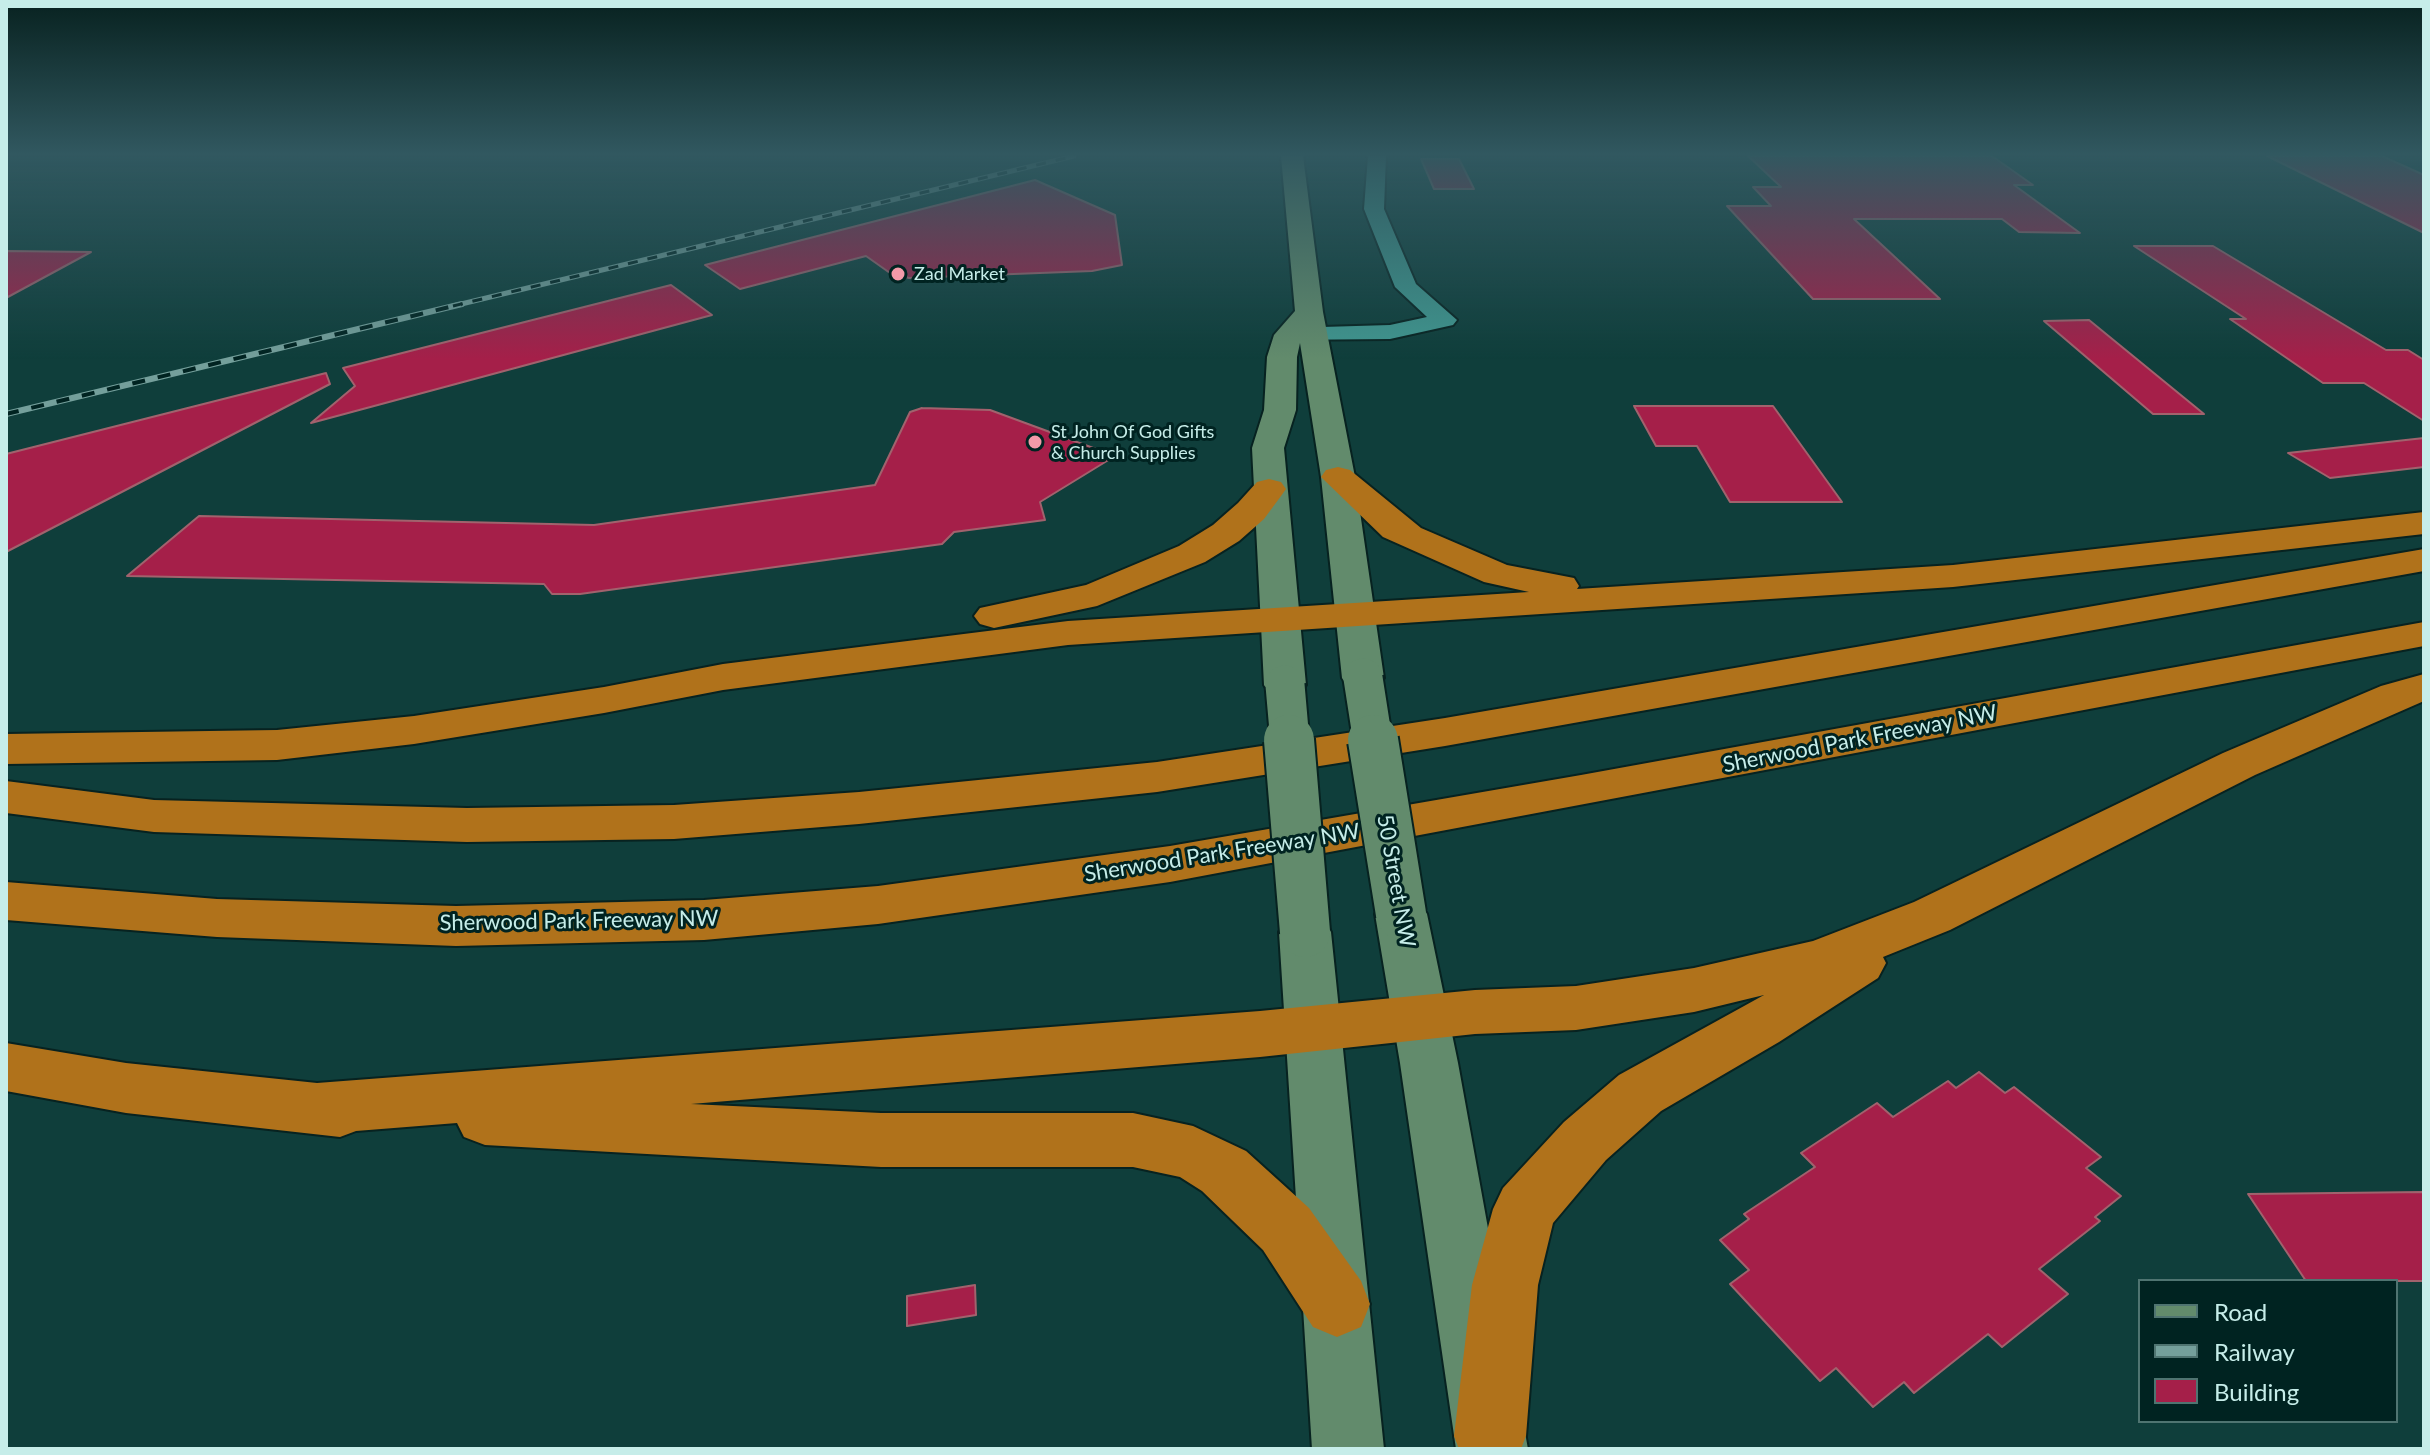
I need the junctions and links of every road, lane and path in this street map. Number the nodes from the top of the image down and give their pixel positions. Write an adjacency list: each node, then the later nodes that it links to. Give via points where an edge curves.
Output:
1 (1297, 224): 3 (main road, 50 Street NW)
2 (1380, 224): 3 (street, via 1406,287 1445,320 1390,332)
3 (1304, 327): 4 (main road, 50 Street NW); 5 (main road, 50 Street NW, via 1282,357 1280,410 1268,448)
4 (1338, 477): 8 (highway, via 1396,529 1497,574 1567,587); 9 (main road, 50 Street NW)
5 (1269, 489): 10 (main road, 50 Street NW); 12 (highway, via 1251,511 1201,549 1097,594 887,642)
6 (2424, 523): 8 (highway, via 1953,576)
7 (2424, 560): 15 (highway, via 1157,777 859,808 674,822 467,825 154,816)
8 (1666, 595): 9 (highway)
9 (1355, 616): 10 (highway); 18 (main road, 50 Street NW, bridge)
10 (1279, 620): 12 (highway, via 1068,633); 19 (main road, 50 Street NW, bridge)
11 (2424, 634): 16 (highway, Sherwood Park Freeway NW, via 1185,861 878,905 704,920 456,926 217,918)
12 (811, 666): 14 (highway, via 414,730 277,745)
13 (2424, 687): 17 (highway, via 2239,764)
14 (6, 749)
15 (6, 797)
16 (6, 901)
17 (1932, 916): 18 (highway, via 1821,960 1694,990 1576,1008); 23 (highway, via 1759,1026 1640,1093 1585,1141 1525,1209 1505,1285)
18 (1421, 1018): 19 (highway); 23 (main road, 50 Street NW)
19 (1314, 1027): 21 (highway); 22 (main road, 50 Street NW)
20 (6, 1067): 21 (highway, via 126,1088)
21 (312, 1109): 22 (highway, via 881,1140 1133,1140 1193,1153 1224,1171 1286,1229)
22 (1337, 1304): 24 (main road, 50 Street NW)
23 (1491, 1443)
24 (1348, 1449)

